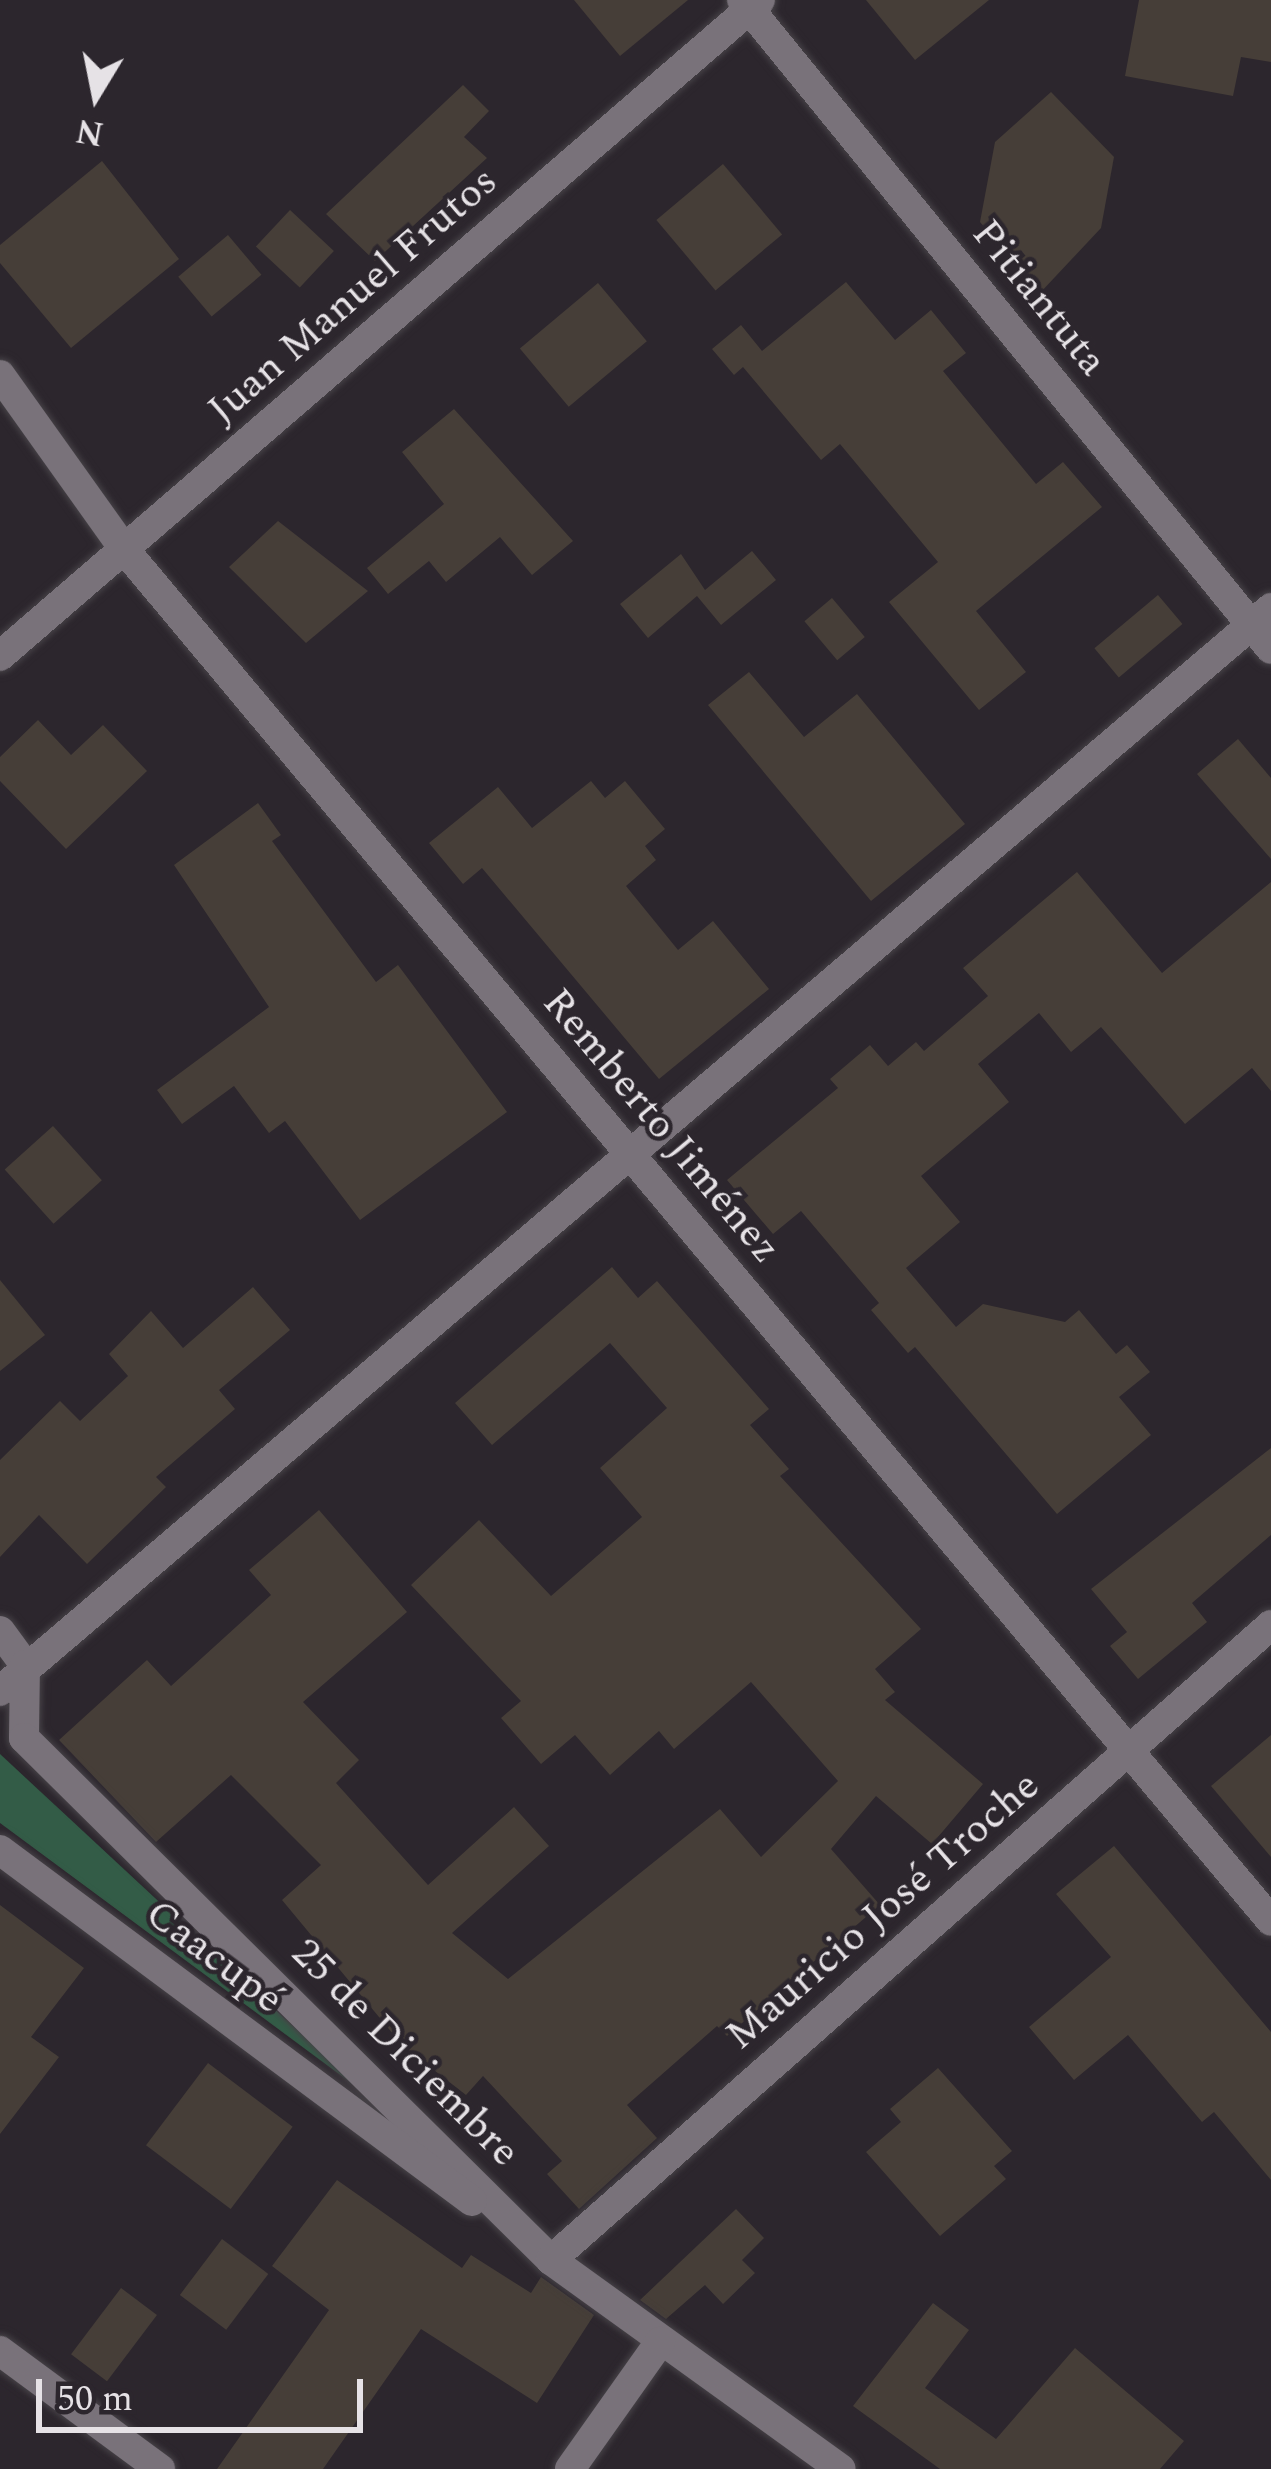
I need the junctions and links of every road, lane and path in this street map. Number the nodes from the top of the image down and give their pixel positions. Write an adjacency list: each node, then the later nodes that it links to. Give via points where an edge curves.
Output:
1 (750, 3): 3 (street, Juan Manuel Frutos); 4 (street, Pitiantuta)
2 (0, 375): 3 (street, Remberto Jiménez)
3 (124, 549): 6 (street, Juan Manuel Frutos); 7 (street, Remberto Jiménez)
4 (1261, 616): 5 (street, Pitiantuta); 7 (street)
5 (1271, 650)
6 (0, 656)
7 (628, 1152): 10 (street); 12 (street, Remberto Jiménez)
8 (1271, 1625): 12 (street, Mauricio José Troche)
9 (0, 1631): 10 (street)
10 (25, 1665): 11 (street); 15 (street, 25 de Diciembre, via 24,1738)
11 (0, 1691)
12 (1129, 1750): 14 (street, Remberto Jiménez); 15 (street, Mauricio José Troche)
13 (0, 1850): 15 (street, Caacupé)
14 (1271, 1921)
15 (551, 2260): 16 (street, 25 de Diciembre)
16 (660, 2342): 19 (street); 20 (street, 25 de Diciembre)
17 (0, 2350): 18 (street)
18 (160, 2469)
19 (570, 2469)
20 (841, 2469)

